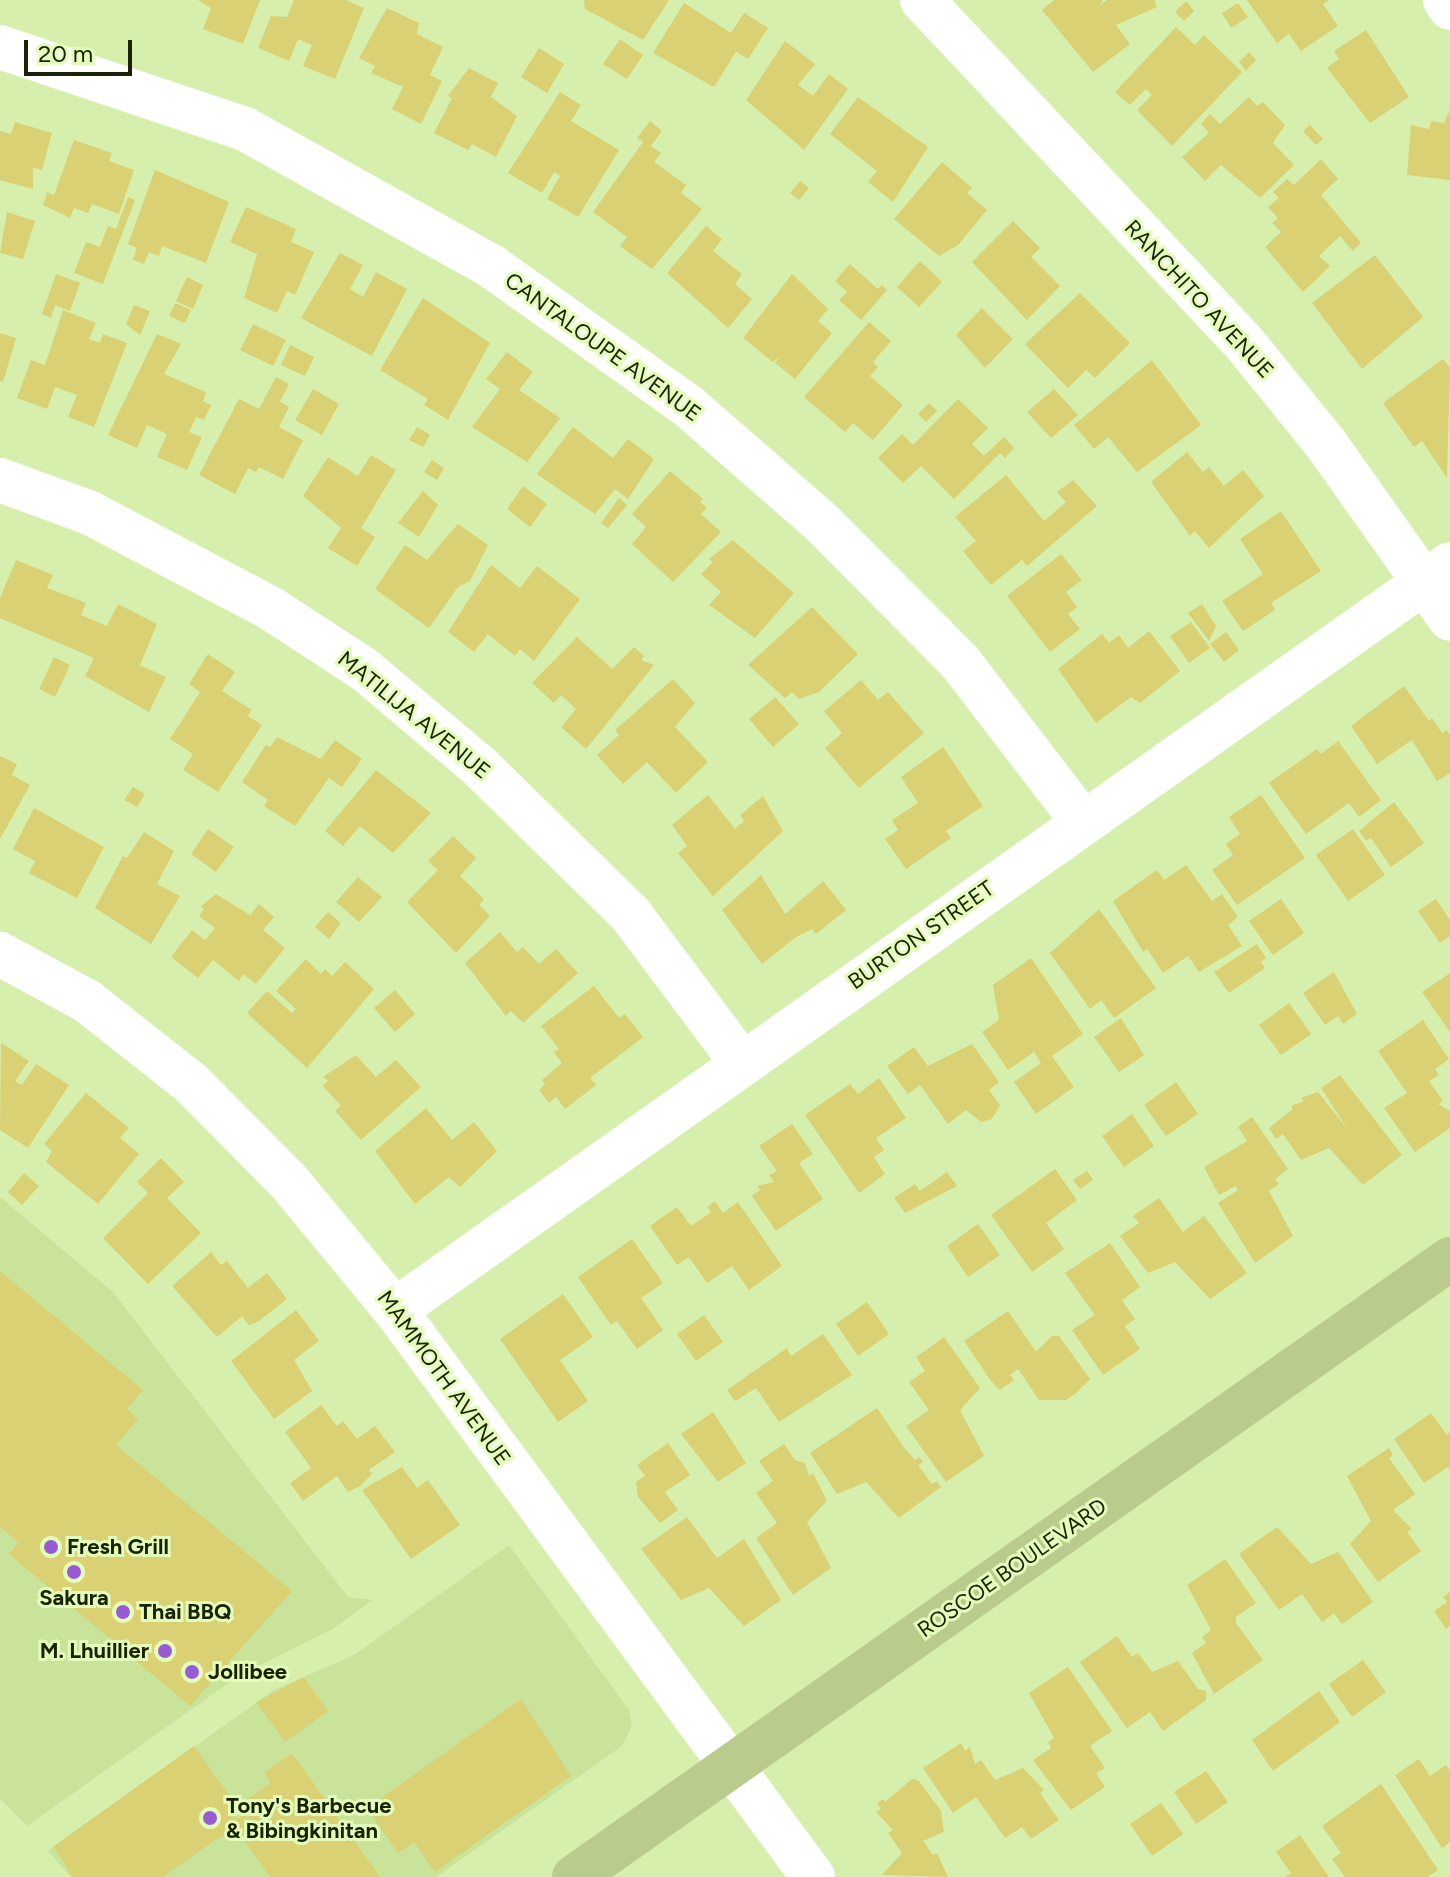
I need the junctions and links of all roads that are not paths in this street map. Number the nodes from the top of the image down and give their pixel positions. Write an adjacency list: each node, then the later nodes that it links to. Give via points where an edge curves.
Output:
1 (922, 0): 6 (street, RANCHITO AVENUE, via 1244,343)
2 (1445, 0): 3 (street)
3 (1450, 8)
4 (0, 47): 8 (street, CANTALOUPE AVENUE, via 245,129 491,266 688,406 822,523 960,662)
5 (0, 480): 10 (street, MATILIJA AVENUE, via 90,513 270,608 365,670 479,766 631,915)
6 (1437, 573): 7 (street, RANCHITO AVENUE); 8 (street, BURTON STREET)
7 (1450, 619)
8 (1082, 821): 10 (street, BURTON STREET)
9 (0, 954): 12 (street, MAMMOTH AVENUE, via 87,1001 191,1083 289,1182)
10 (741, 1062): 12 (street, BURTON STREET)
11 (1450, 1259): 13 (main road, ROSCOE BOULEVARD)
12 (395, 1310): 13 (street, MAMMOTH AVENUE)
13 (733, 1767): 14 (main road, ROSCOE BOULEVARD); 15 (street, MAMMOTH AVENUE)
14 (574, 1877)
15 (813, 1877)

